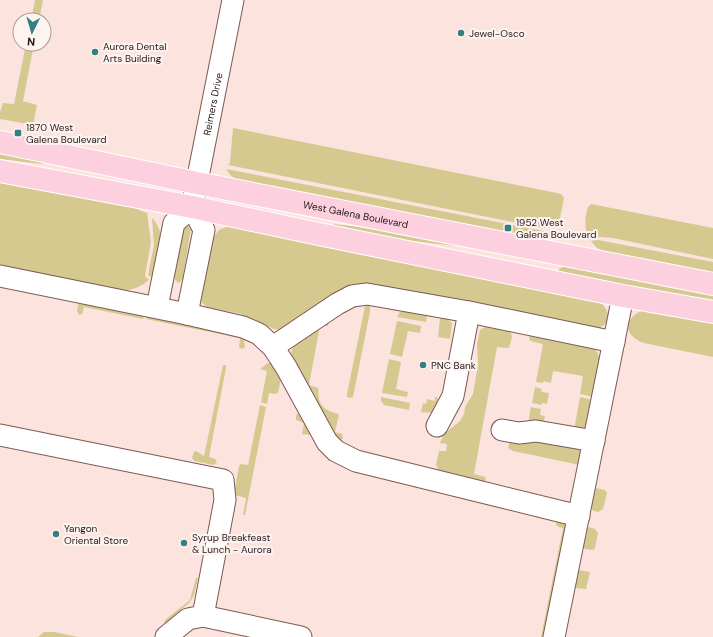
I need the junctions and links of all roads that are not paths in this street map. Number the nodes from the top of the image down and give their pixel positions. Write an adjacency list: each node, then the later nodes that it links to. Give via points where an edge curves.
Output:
1 (233, 0): 4 (street, Reimers Drive)
2 (0, 142): 4 (main road, West Galena Boulevard)
3 (0, 171): 5 (main road)
4 (197, 183): 5 (street, Reimers Drive); 7 (main road, West Galena Boulevard)
5 (192, 207): 6 (main road); 11 (street, via 174,223); 14 (street, via 204,230)
6 (416, 254): 7 (main road, via 460,250 546,266); 10 (main road)
7 (566, 255): 9 (main road, West Galena Boulevard)
8 (0, 276): 11 (street)
9 (713, 284)
10 (623, 296): 13 (main road); 15 (street)
11 (157, 307): 14 (street)
12 (468, 312): 15 (street); 16 (street, via 373,294 352,296); 17 (street, via 453,396)
13 (713, 312)
14 (187, 314): 16 (street, via 243,327 259,334)
15 (614, 342): 20 (street)
16 (273, 347): 21 (street, via 325,438 336,451 356,461)
17 (437, 426)
18 (502, 430): 20 (street, via 519,433 536,431)
19 (0, 435): 22 (street, via 223,480 225,500)
20 (594, 441): 21 (street)
21 (579, 516): 25 (street)
22 (203, 616): 23 (street, via 188,620); 24 (street)
23 (166, 637)
24 (301, 637)
25 (554, 637)

